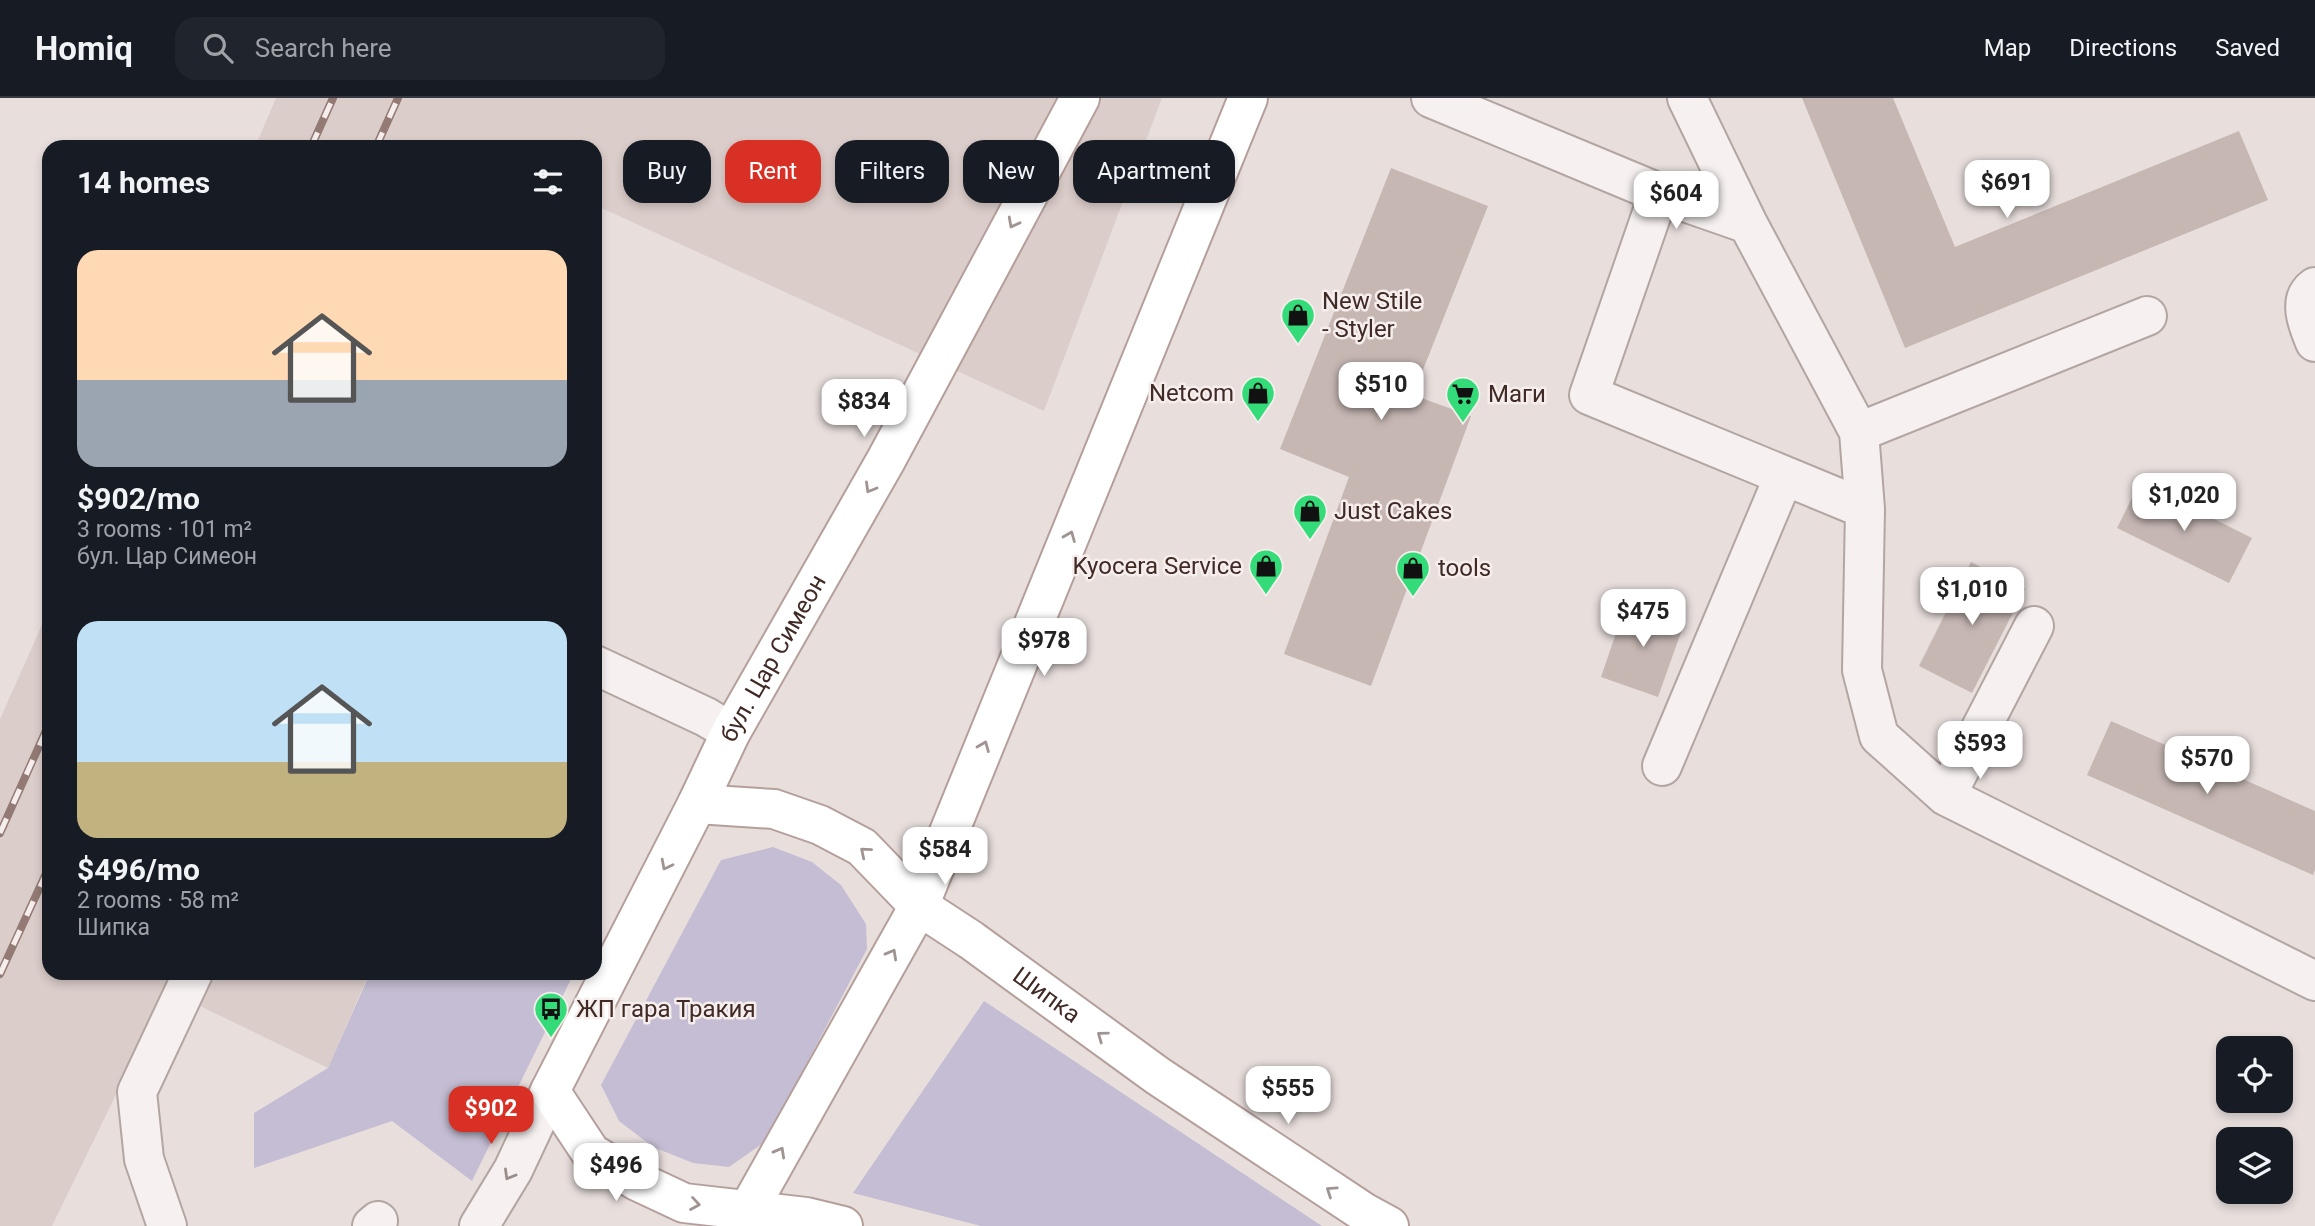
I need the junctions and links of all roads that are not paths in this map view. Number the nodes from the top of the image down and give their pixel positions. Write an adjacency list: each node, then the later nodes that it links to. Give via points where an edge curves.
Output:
1 (1080, 98): 15 (main road, бул. Цар Симеон, one-way to 15, via 886,460)
2 (1248, 98): 19 (main road, one-way to 2)
3 (1431, 98): 5 (street)
4 (1687, 98): 6 (street)
5 (1659, 193): 6 (street); 11 (street, via 1588,395)
6 (1748, 224): 10 (street)
7 (2315, 287): 9 (street, via 2305,301)
8 (2147, 316): 10 (street)
9 (2315, 342)
10 (1859, 432): 12 (street)
11 (1784, 476): 12 (street); 16 (street)
12 (1865, 509): 17 (street, via 1862,670 1879,736)
13 (2034, 626): 17 (street)
14 (602, 668): 15 (street)
15 (731, 732): 18 (main road, бул. Цар Симеон)
16 (1662, 766)
17 (1946, 796): 21 (street)
18 (697, 804): 19 (main road, Шипка, one-way to 18, via 862,848 820,825 774,809); 22 (main road, бул. Цар Симеон, one-way to 22)
19 (919, 906): 23 (main road, one-way to 19); 27 (main road, Шипка, one-way to 19, via 1158,1076)
20 (189, 980): 24 (street, via 137,1092 144,1158)
21 (2315, 981)
22 (550, 1091): 23 (main road, one-way to 23, via 591,1153 684,1203); 25 (street, бул. Цар Симеон, one-way to 25, via 513,1170)
23 (740, 1219): 26 (main road, via 806,1217)
24 (167, 1226)
25 (478, 1226)
26 (843, 1226)
27 (1389, 1226)

